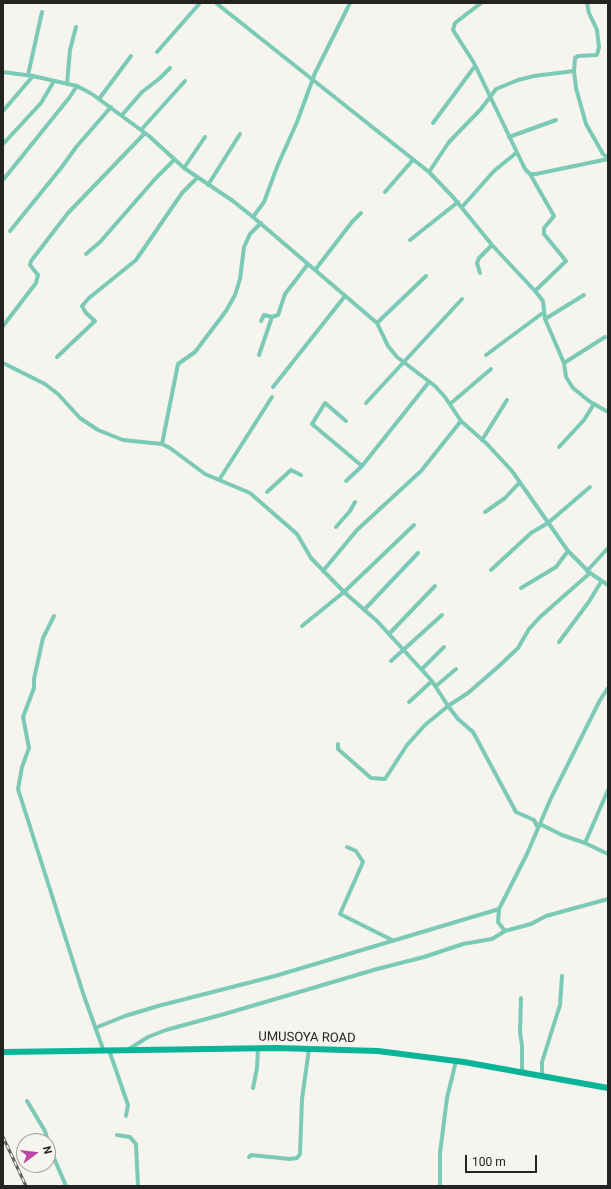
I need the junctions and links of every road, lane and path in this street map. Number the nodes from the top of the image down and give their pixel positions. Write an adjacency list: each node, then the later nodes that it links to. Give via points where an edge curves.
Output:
1 (200, 3): 8 (street)
2 (216, 3): 15 (street)
3 (350, 3): 15 (street)
4 (481, 3): 10 (street, via 453,26 455,35)
5 (587, 3): 12 (street, via 598,30 599,47 597,55 575,58)
6 (42, 12): 14 (street)
7 (76, 27): 18 (street, via 70,50)
8 (157, 52)
9 (131, 56): 21 (street)
10 (475, 66): 20 (street); 26 (street)
11 (170, 68): 24 (street, via 142,92)
12 (574, 71): 20 (street, via 518,80 496,89); 34 (street, via 586,124)
13 (3, 72): 14 (street)
14 (31, 76): 16 (street); 23 (street)
15 (314, 79): 36 (street); 47 (street, via 264,202)
16 (54, 81): 18 (street); 32 (street, via 41,103)
17 (185, 81): 27 (street)
18 (67, 84): 19 (street)
19 (77, 86): 21 (street); 41 (street)
20 (490, 97): 31 (street); 38 (street, via 449,142)
21 (100, 99): 22 (street)
22 (112, 107): 24 (street); 49 (street, via 77,146)
23 (3, 111)
24 (122, 115): 27 (street)
25 (556, 120): 31 (street)
26 (433, 123)
27 (141, 130): 28 (street)
28 (145, 133): 35 (street); 66 (street, via 68,213 31,261 30,265 38,275 36,283)
29 (240, 134): 42 (street)
30 (205, 137): 37 (street)
31 (509, 137): 33 (street)
32 (3, 144)
33 (516, 153): 39 (street); 45 (street, via 494,171)
34 (608, 159): 39 (street)
35 (174, 160): 37 (street); 52 (street, via 155,178 100,242)
36 (412, 160): 38 (street); 43 (street)
37 (184, 168): 40 (street)
38 (429, 172): 44 (street)
39 (530, 174): 57 (street, via 554,216 544,228 544,234 566,261)
40 (198, 177): 42 (street); 70 (street, via 182,193 136,260 82,306 95,321)
41 (3, 180)
42 (208, 185): 47 (street)
43 (385, 192)
44 (458, 202): 45 (street); 50 (street)
45 (462, 207): 51 (street)
46 (361, 213): 54 (street)
47 (253, 217): 48 (street)
48 (261, 223): 53 (street); 86 (street, via 250,234 244,246 240,279 226,311 195,352 178,364)
49 (10, 231)
50 (410, 240)
51 (492, 244): 55 (street, via 479,258 477,263); 57 (street)
52 (86, 254)
53 (308, 264): 54 (street); 62 (street, via 285,294 278,315)
54 (315, 270): 59 (street)
55 (480, 272)
56 (426, 276): 65 (street)
57 (534, 291): 61 (street, via 543,301)
58 (584, 294): 63 (street)
59 (344, 296): 65 (street); 76 (street)
60 (462, 299): 71 (street)
61 (544, 312): 63 (street); 69 (street)
62 (272, 317): 64 (street, via 264,315); 68 (street)
63 (544, 318): 73 (street)
64 (261, 321)
65 (377, 323): 71 (street, via 388,346)
66 (3, 326)
67 (605, 337): 73 (street)
68 (259, 355)
69 (486, 355)
70 (57, 357)
71 (404, 362): 75 (street); 79 (street)
72 (3, 363): 86 (street, via 45,384 80,418 98,430 123,440)
73 (564, 364): 81 (street, via 566,377 573,388)
74 (491, 369): 80 (street)
75 (429, 382): 80 (street); 88 (street)
76 (273, 387)
77 (272, 397): 90 (street)
78 (507, 400): 85 (street)
79 (366, 403)
80 (450, 404): 84 (street)
81 (594, 404): 82 (street); 87 (street, via 584,420)
82 (608, 412)
83 (346, 421): 88 (street, via 325,403 312,424)
84 (461, 421): 85 (street); 103 (street, via 421,471 357,530)
85 (482, 440): 92 (street)
86 (162, 444): 90 (street, via 205,474)
87 (558, 447)
88 (362, 466): 91 (street)
89 (302, 475): 94 (street, via 292,470)
90 (220, 480): 103 (street, via 260,500 297,534 311,558)
91 (346, 481)
92 (520, 482): 96 (street, via 505,498); 97 (street)
93 (590, 487): 97 (street)
94 (267, 492)
95 (355, 502): 99 (street)
96 (485, 512)
97 (548, 523): 101 (street); 104 (street, via 531,533)
98 (414, 525): 110 (street)
99 (336, 527)
100 (608, 548): 105 (street)
101 (568, 550): 105 (street); 109 (street, via 556,567)
102 (418, 553): 111 (street)
103 (323, 570): 110 (street)
104 (491, 570)
105 (589, 572): 106 (street); 126 (street, via 540,617 529,629 518,648 468,693)
106 (601, 582): 107 (street); 116 (street)
107 (608, 585)
108 (436, 586): 115 (street)
109 (521, 588)
110 (344, 592): 111 (street); 114 (street)
111 (364, 610): 115 (street)
112 (442, 615): 118 (street)
113 (54, 616): 139 (street, via 43,638 34,688 23,717 29,748 18,789)
114 (302, 626)
115 (389, 634): 118 (street)
116 (559, 642)
117 (444, 647): 120 (street)
118 (404, 650): 119 (street); 120 (street)
119 (391, 662)
120 (422, 669): 122 (street)
121 (456, 669): 123 (street)
122 (432, 681): 123 (street); 125 (street)
123 (436, 686): 126 (street)
124 (608, 688): 129 (street)
125 (409, 702)
126 (448, 706): 127 (street, via 407,745 385,779 371,778 338,748); 129 (street, via 473,732 516,812 534,820)
127 (338, 744)
128 (608, 790): 130 (street)
129 (539, 826): 130 (street); 134 (street)
130 (586, 843): 132 (street)
131 (347, 847): 136 (street, via 356,851 364,862 340,914)
132 (608, 854)
133 (608, 899): 135 (street, via 546,916 531,924)
134 (499, 909): 135 (street, via 498,922); 136 (street)
135 (505, 931): 142 (street, via 492,939 463,944 166,1030)
136 (392, 940): 139 (street, via 274,976 145,1010)
137 (562, 976): 147 (street, via 560,1005 542,1062)
138 (522, 998): 146 (street)
139 (95, 1028): 141 (street)
140 (258, 1048): 142 (main road, UMUSOYA ROAD); 143 (main road, UMUSOYA ROAD); 148 (street, via 258,1068)
141 (106, 1049): 142 (main road, UMUSOYA ROAD); 144 (main road, UMUSOYA ROAD); 151 (street, via 128,1105)
142 (129, 1049)
143 (309, 1049): 145 (main road, UMUSOYA ROAD, via 378,1051); 154 (street, via 302,1099 300,1154 297,1158 290,1159 252,1155)
144 (3, 1052)
145 (456, 1061): 146 (main road, UMUSOYA ROAD); 158 (street, via 446,1098 440,1153)
146 (522, 1072): 147 (main road, UMUSOYA ROAD)
147 (542, 1076): 149 (main road, UMUSOYA ROAD)
148 (253, 1088)
149 (608, 1088)
150 (27, 1101): 152 (street)
151 (126, 1116)
152 (46, 1133)
153 (117, 1135): 157 (street, via 130,1137 136,1144)
154 (249, 1157)
155 (56, 1162): 156 (street)
156 (66, 1186)
157 (138, 1186)
158 (440, 1186)

